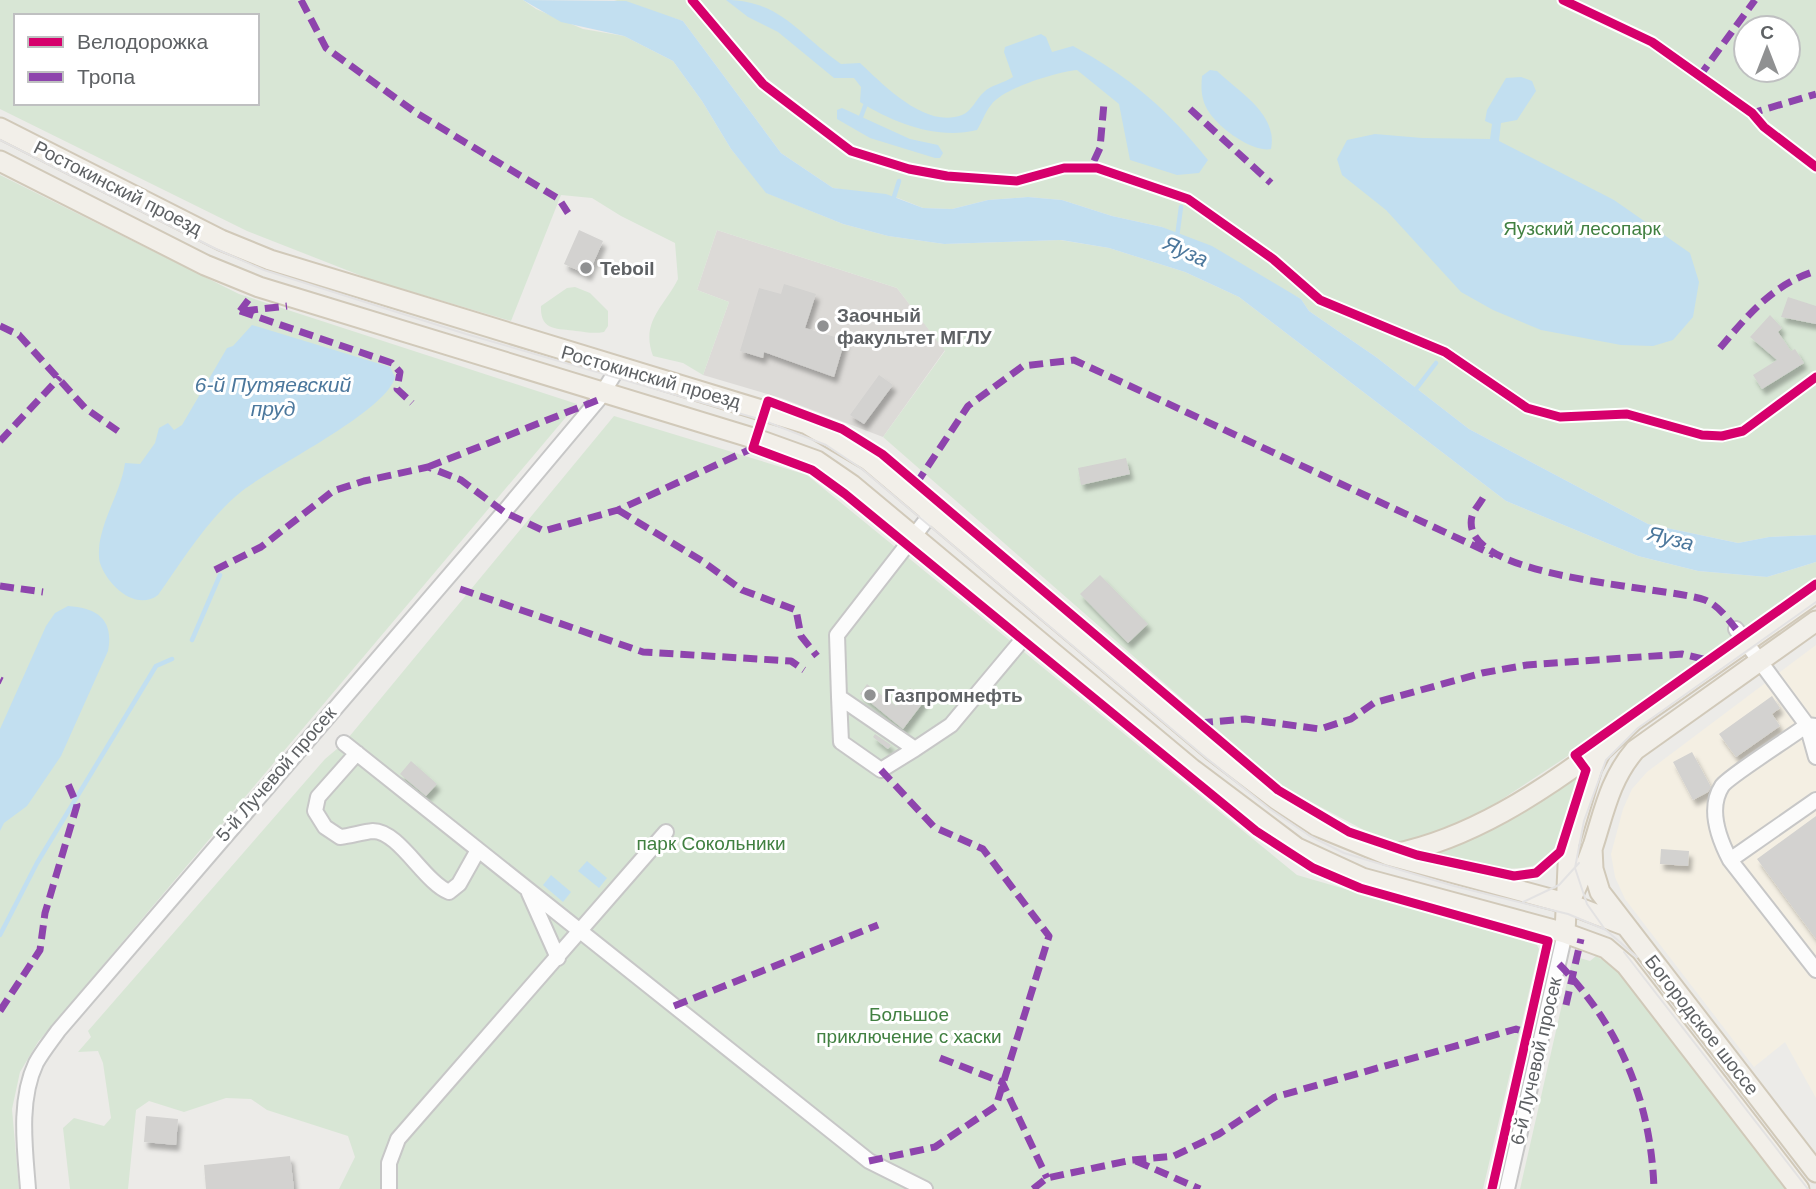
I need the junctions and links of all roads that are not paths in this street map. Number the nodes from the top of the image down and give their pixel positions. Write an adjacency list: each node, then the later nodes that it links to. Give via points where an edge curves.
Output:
1 (0, 128): 3 (main road, Ростокинский проезд, via 221,240 271,260)
2 (0, 161): 4 (main road, Ростокинский проезд, via 205,265 259,287)
3 (618, 368): 4 (street, 5-й Лучевой просек); 5 (main road, Ростокинский проезд, via 765,410 829,435 869,460)
4 (603, 393): 6 (main road, Ростокинский проезд, via 817,461); 33 (street, 5-й Лучевой просек, via 58,1031 36,1064 26,1102)
5 (931, 514): 6 (street); 23 (main road, Ростокинский проезд, via 1276,799 1317,826)
6 (912, 536): 9 (main road, Ростокинский проезд); 12 (street, via 837,635)
7 (1816, 593): 10 (main road)
8 (1816, 621): 11 (main road)
9 (1027, 633): 16 (street, via 951,725); 29 (main road, Ростокинский проезд, via 1261,824 1316,858 1392,888)
10 (1741, 635): 11 (street); 14 (main road)
11 (1760, 660): 13 (street); 21 (main road, via 1623,763)
12 (839, 697): 16 (street); 16 (street, via 841,742 881,770)
13 (1812, 725): 18 (street); 24 (street, via 1722,786 1714,815)
14 (1608, 742): 23 (main road, via 1515,805 1464,831); 26 (main road, via 1592,768 1569,844)
15 (344, 743): 17 (street)
16 (915, 749)
17 (357, 753): 22 (street); 22 (street, via 318,797 315,811 325,827 340,837 375,831 393,839 437,887 449,892)
18 (1816, 757)
19 (1816, 800): 24 (street)
20 (666, 832): 28 (street)
21 (1592, 848): 26 (main road); 27 (main road, Богородское шоссе, via 1595,880)
22 (478, 850): 25 (street)
23 (1388, 855): 26 (main road, Ростокинский проезд)
24 (1730, 860): 31 (street)
25 (527, 888): 28 (street); 30 (street)
26 (1569, 904): 27 (main road); 29 (main road)
27 (1624, 925): 32 (main road, Богородское шоссе)
28 (582, 932): 30 (street); 35 (street, via 869,1161)
29 (1565, 933): 36 (street, 6-й Лучевой просек); 37 (main road, Богородское шоссе, via 1606,948 1626,965)
30 (558, 958): 34 (street, via 398,1139 389,1163)
31 (1816, 970)
32 (1816, 1172)
33 (28, 1189)
34 (389, 1189)
35 (925, 1189)
36 (1507, 1189)
37 (1799, 1189)

